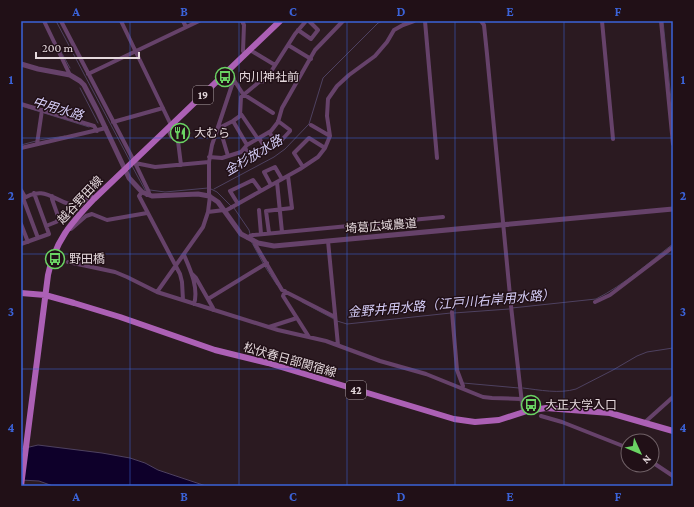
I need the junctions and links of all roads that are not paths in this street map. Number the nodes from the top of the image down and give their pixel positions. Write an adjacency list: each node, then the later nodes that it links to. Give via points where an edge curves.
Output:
1 (44, 21): 26 (street)
2 (61, 21): 25 (street)
3 (120, 21): 19 (street)
4 (183, 21): 16 (street)
5 (199, 21): 16 (street)
6 (242, 21): 20 (street, via 243,51)
7 (280, 21): 20 (main road, 越谷野田線 / 19)
8 (306, 21): 17 (street)
9 (310, 21): 17 (street, via 318,30 311,39)
10 (414, 21): 44 (street, via 394,30 375,56 337,86 328,99)
11 (425, 21): 53 (street)
12 (481, 21): 81 (street, via 484,25 488,54)
13 (602, 21): 46 (street)
14 (661, 21): 48 (street)
15 (340, 22): 21 (street)
16 (186, 27): 19 (street)
17 (298, 30): 18 (street)
18 (288, 45): 21 (street); 23 (street)
19 (136, 52): 25 (street); 30 (street)
20 (248, 52): 23 (street); 24 (main road, 越谷野田線 / 19)
21 (311, 58): 36 (street, via 282,108)
22 (21, 64): 26 (street)
23 (275, 65): 28 (street, via 265,81 259,82)
24 (228, 71): 27 (street); 38 (main road, 越谷野田線 / 19)
25 (88, 74): 35 (street)
26 (70, 75): 39 (street, via 84,85)
27 (234, 79): 28 (street); 40 (street)
28 (243, 94): 32 (street); 33 (street)
29 (21, 104): 31 (street)
30 (163, 108): 35 (street); 38 (street)
31 (42, 110): 41 (street, via 94,126); 47 (street)
32 (273, 113)
33 (241, 114): 34 (street); 45 (street)
34 (233, 121): 40 (street); 49 (street)
35 (113, 122): 43 (street)
36 (278, 122): 42 (street); 42 (street, via 290,131 277,144)
37 (311, 125): 44 (street)
38 (170, 127): 55 (main road, 越谷野田線 / 19); 56 (street, via 172,136 178,141)
39 (106, 128): 41 (street); 43 (street)
40 (219, 129): 52 (street); 54 (street)
41 (97, 131): 47 (street)
42 (269, 132): 45 (street)
43 (114, 134): 55 (street); 58 (street)
44 (330, 136): 51 (street)
45 (258, 138): 49 (street); 49 (street, via 267,151 252,159)
46 (613, 139)
47 (38, 144): 50 (street)
48 (673, 144)
49 (246, 147): 52 (street, via 241,152)
50 (21, 148)
51 (325, 148): 57 (street, via 318,157); 57 (street, via 308,138 294,153)
52 (228, 156): 54 (street)
53 (437, 158)
54 (209, 160): 56 (street); 66 (street)
55 (134, 162): 56 (street, via 154,167); 58 (main road, 越谷野田線 / 19); 68 (street, via 148,190)
56 (181, 165)
57 (303, 167): 59 (street)
58 (125, 170): 65 (street); 71 (main road, 越谷野田線 / 19)
59 (288, 176): 60 (street); 74 (street, via 292,208)
60 (282, 179): 61 (street); 62 (street, via 274,167 264,172)
61 (277, 182): 62 (street); 74 (street)
62 (271, 185): 64 (street)
63 (21, 190): 70 (street)
64 (261, 191): 72 (street); 72 (street, via 253,180 230,191)
65 (142, 192): 68 (street); 78 (street, via 139,196)
66 (209, 192): 68 (street); 76 (street, 埼葛広域農道); 77 (street)
67 (34, 193): 69 (street); 70 (street); 82 (street)
68 (147, 195)
69 (52, 196): 71 (street, via 78,206 90,195); 82 (street, via 59,219)
70 (23, 198): 88 (street)
71 (94, 199): 83 (main road, 越谷野田線 / 19)
72 (238, 204): 76 (street)
73 (673, 208): 81 (street, 埼葛広域農道)
74 (280, 209): 84 (street); 85 (street, via 266,211)
75 (259, 210): 86 (street)
76 (225, 211): 77 (street); 87 (street, 埼葛広域農道, via 236,228)
77 (208, 212): 94 (street, via 203,226)
78 (147, 213): 83 (street, via 107,220 92,214 71,229); 97 (street)
79 (443, 217): 84 (street)
80 (21, 224): 90 (street)
81 (503, 224): 89 (street, 埼葛広域農道); 118 (street)
82 (46, 226): 88 (street, via 49,234)
83 (67, 229): 104 (main road, 越谷野田線 / 19, via 52,260)
84 (282, 232): 85 (street)
85 (269, 233): 86 (street)
86 (261, 234): 87 (street)
87 (250, 236): 91 (street, 埼葛広域農道)
88 (38, 238): 90 (street)
89 (328, 241): 91 (street, 埼葛広域農道, via 274,246); 112 (street)
90 (28, 242): 92 (street)
91 (256, 242): 96 (street)
92 (21, 244)
93 (673, 247): 107 (street, via 610,295)
94 (184, 254): 97 (street); 98 (street)
95 (68, 262): 100 (street, via 115,272)
96 (265, 264): 102 (street); 105 (street)
97 (176, 266): 100 (street); 106 (street, via 182,282)
98 (192, 274): 99 (street); 103 (street)
99 (203, 290): 103 (street); 105 (street)
100 (156, 292): 106 (street)
101 (21, 293): 104 (main road, 松伏春日部関宿線)
102 (285, 293): 111 (street, via 283,296); 112 (street)
103 (195, 294): 108 (street)
104 (44, 298): 119 (main road, 松伏春日部関宿線 / 42, via 120,317 215,350 454,419 475,422 498,420); 126 (main road, 越谷野田線 / 19)
105 (208, 299): 109 (street)
106 (183, 300): 108 (street)
107 (595, 302)
108 (194, 304): 109 (street)
109 (213, 310): 113 (street)
110 (452, 313): 116 (street, via 457,370)
111 (296, 318): 113 (street); 114 (street)
112 (335, 319): 115 (street)
113 (268, 327): 114 (street)
114 (309, 337): 115 (street)
115 (338, 345): 116 (street, via 380,362 426,374)
116 (462, 388): 118 (street, via 492,398)
117 (673, 397): 121 (street)
118 (521, 399): 119 (street)
119 (523, 412): 121 (main road, 松伏春日部関宿線 / 42, via 546,408 602,412)
120 (540, 416): 123 (street)
121 (644, 424): 122 (main road, 松伏春日部関宿線 / 42)
122 (673, 431)
123 (620, 445)
124 (660, 467): 125 (street)
125 (673, 476)
126 (22, 486)

